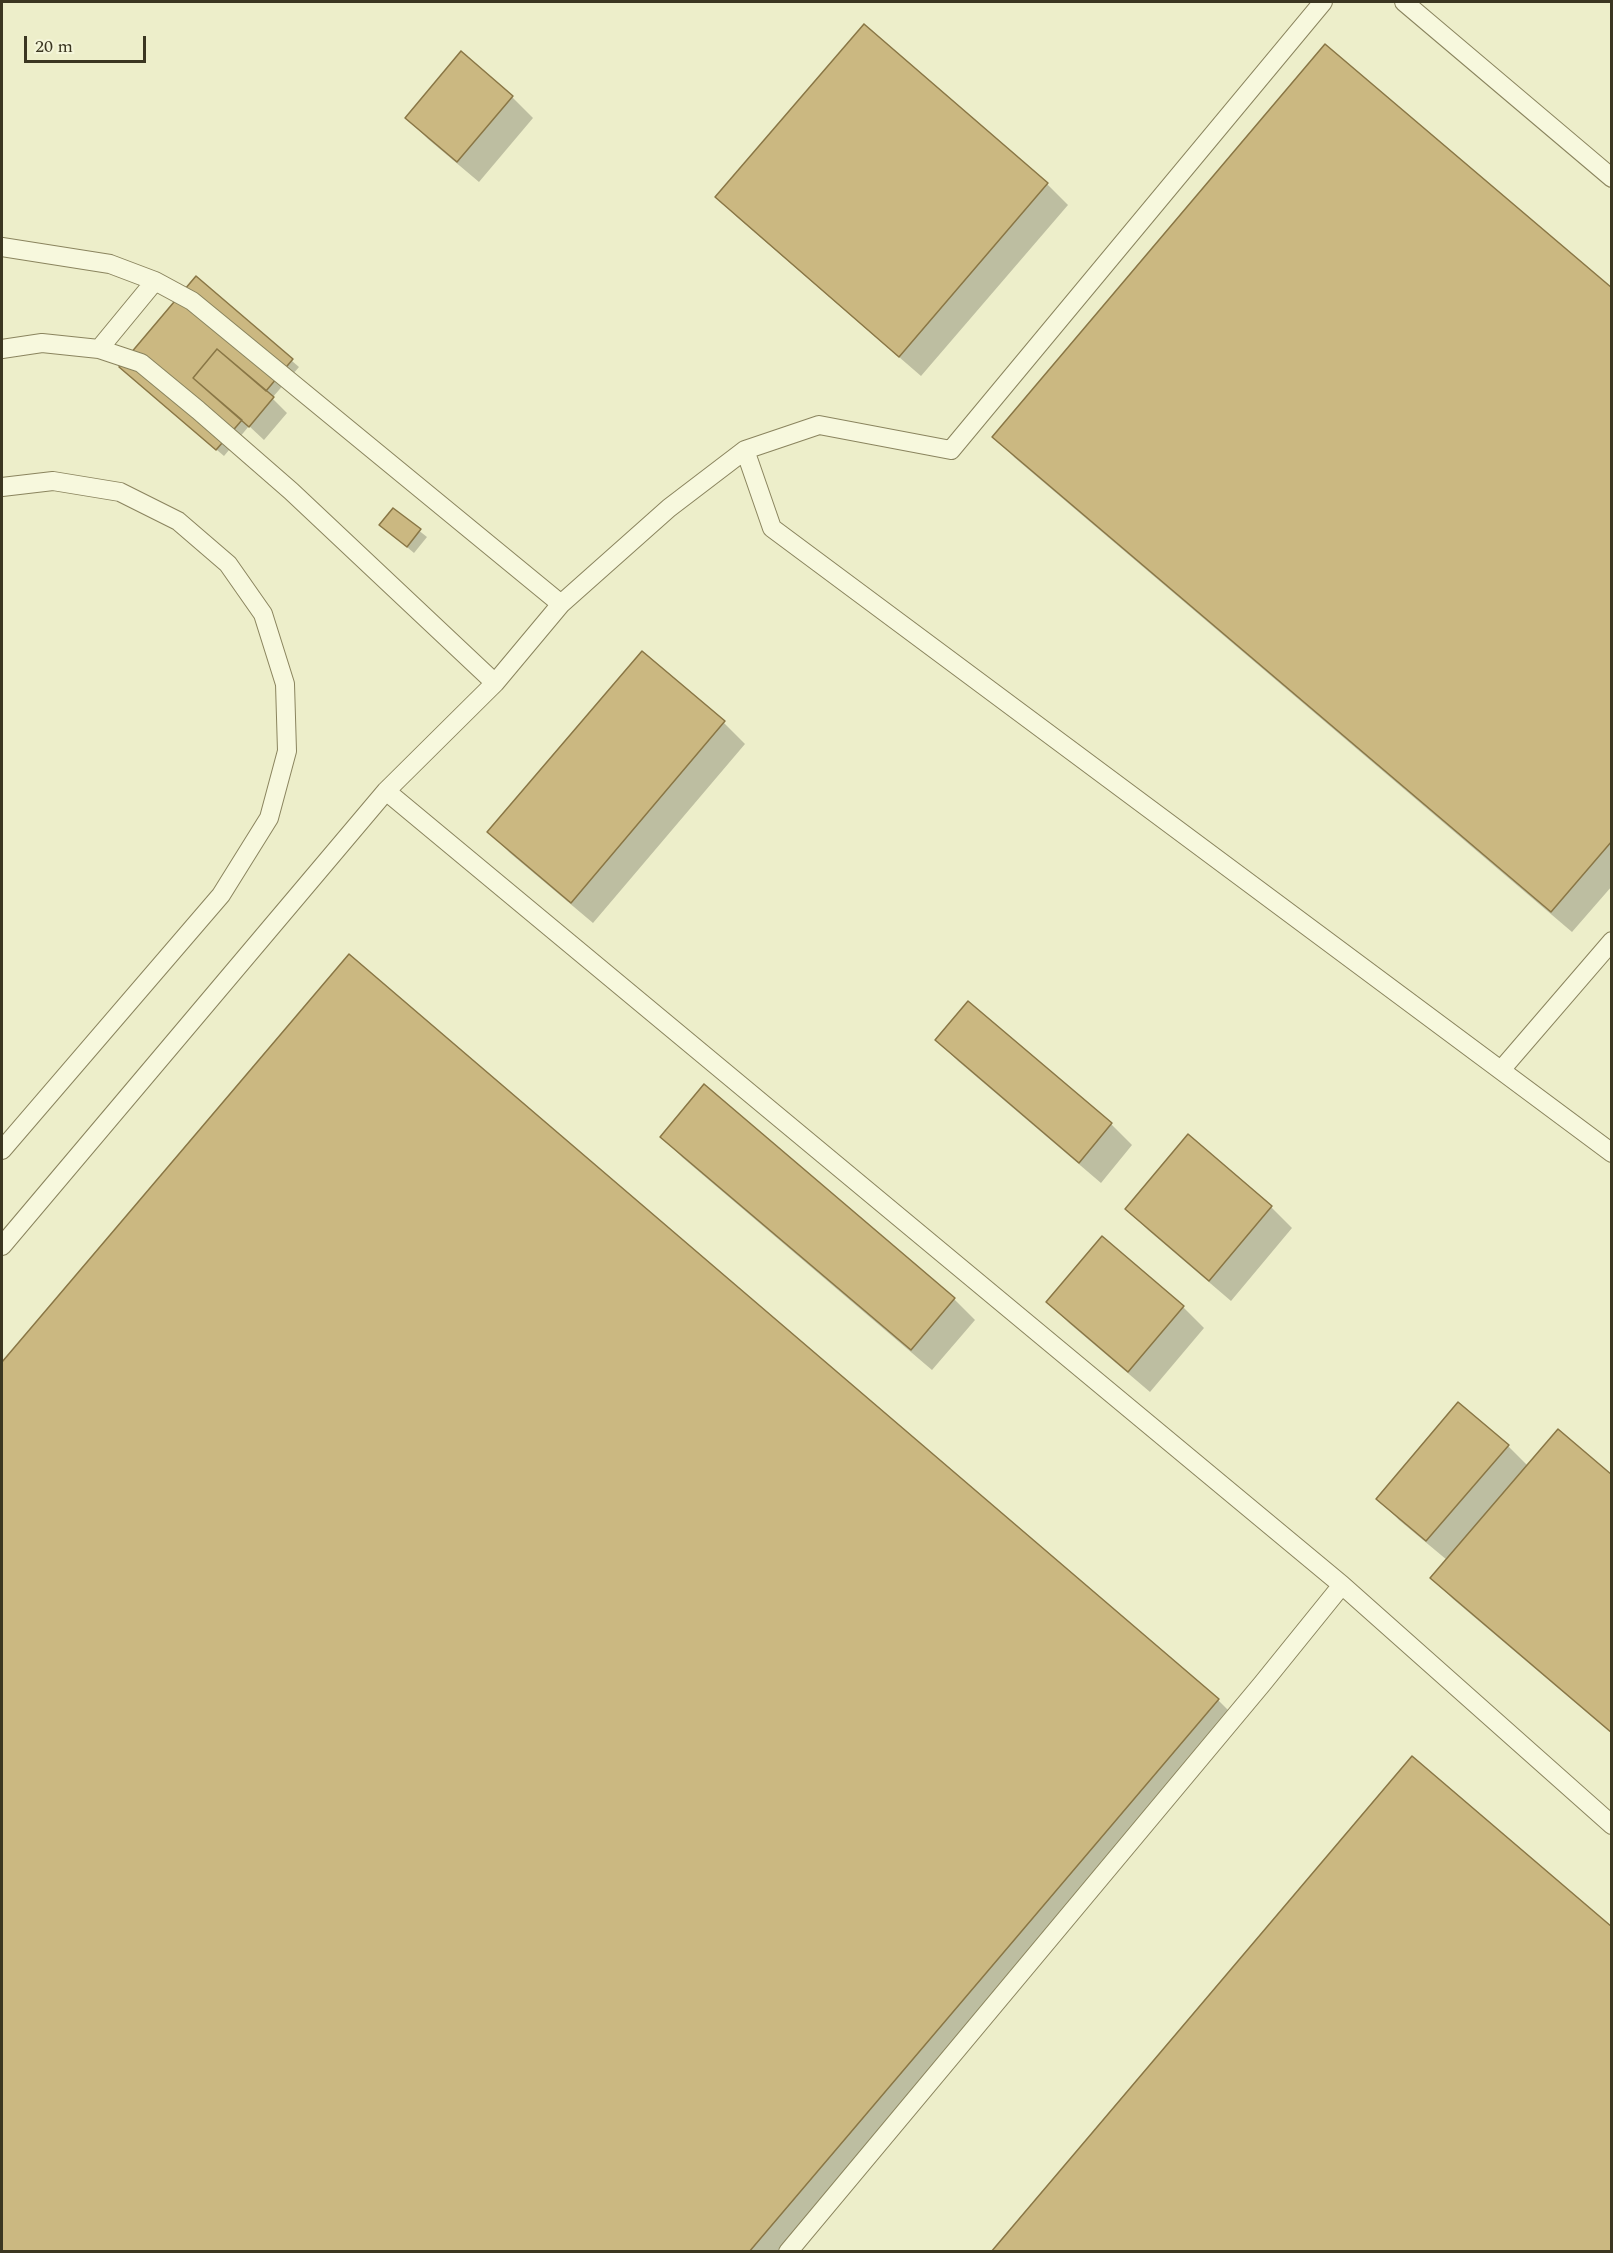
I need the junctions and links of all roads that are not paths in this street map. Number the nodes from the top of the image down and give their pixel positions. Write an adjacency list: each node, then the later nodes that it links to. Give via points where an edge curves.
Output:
1 (1323, 2): 8 (lane, via 951,450 819,425)
2 (1404, 2): 3 (lane)
3 (1611, 177)
4 (2, 247): 5 (lane, via 110,264)
5 (154, 280): 7 (lane); 10 (lane, via 192,301)
6 (2, 349): 7 (lane, via 42,343)
7 (99, 349): 11 (lane, via 141,363 198,410 291,491)
8 (745, 450): 10 (lane, via 669,508); 14 (lane, via 772,528)
9 (2, 487): 15 (lane, via 52,481 120,492 178,521 228,564 263,614 285,684 287,752 268,818 221,895)
10 (561, 604): 11 (lane)
11 (495, 683): 12 (lane)
12 (386, 791): 17 (lane); 18 (lane)
13 (1611, 941): 14 (lane)
14 (1501, 1070): 16 (lane)
15 (2, 1150)
16 (1611, 1153)
17 (2, 1246)
18 (1342, 1585): 19 (lane); 20 (lane)
19 (1611, 1825)
20 (788, 2252)

